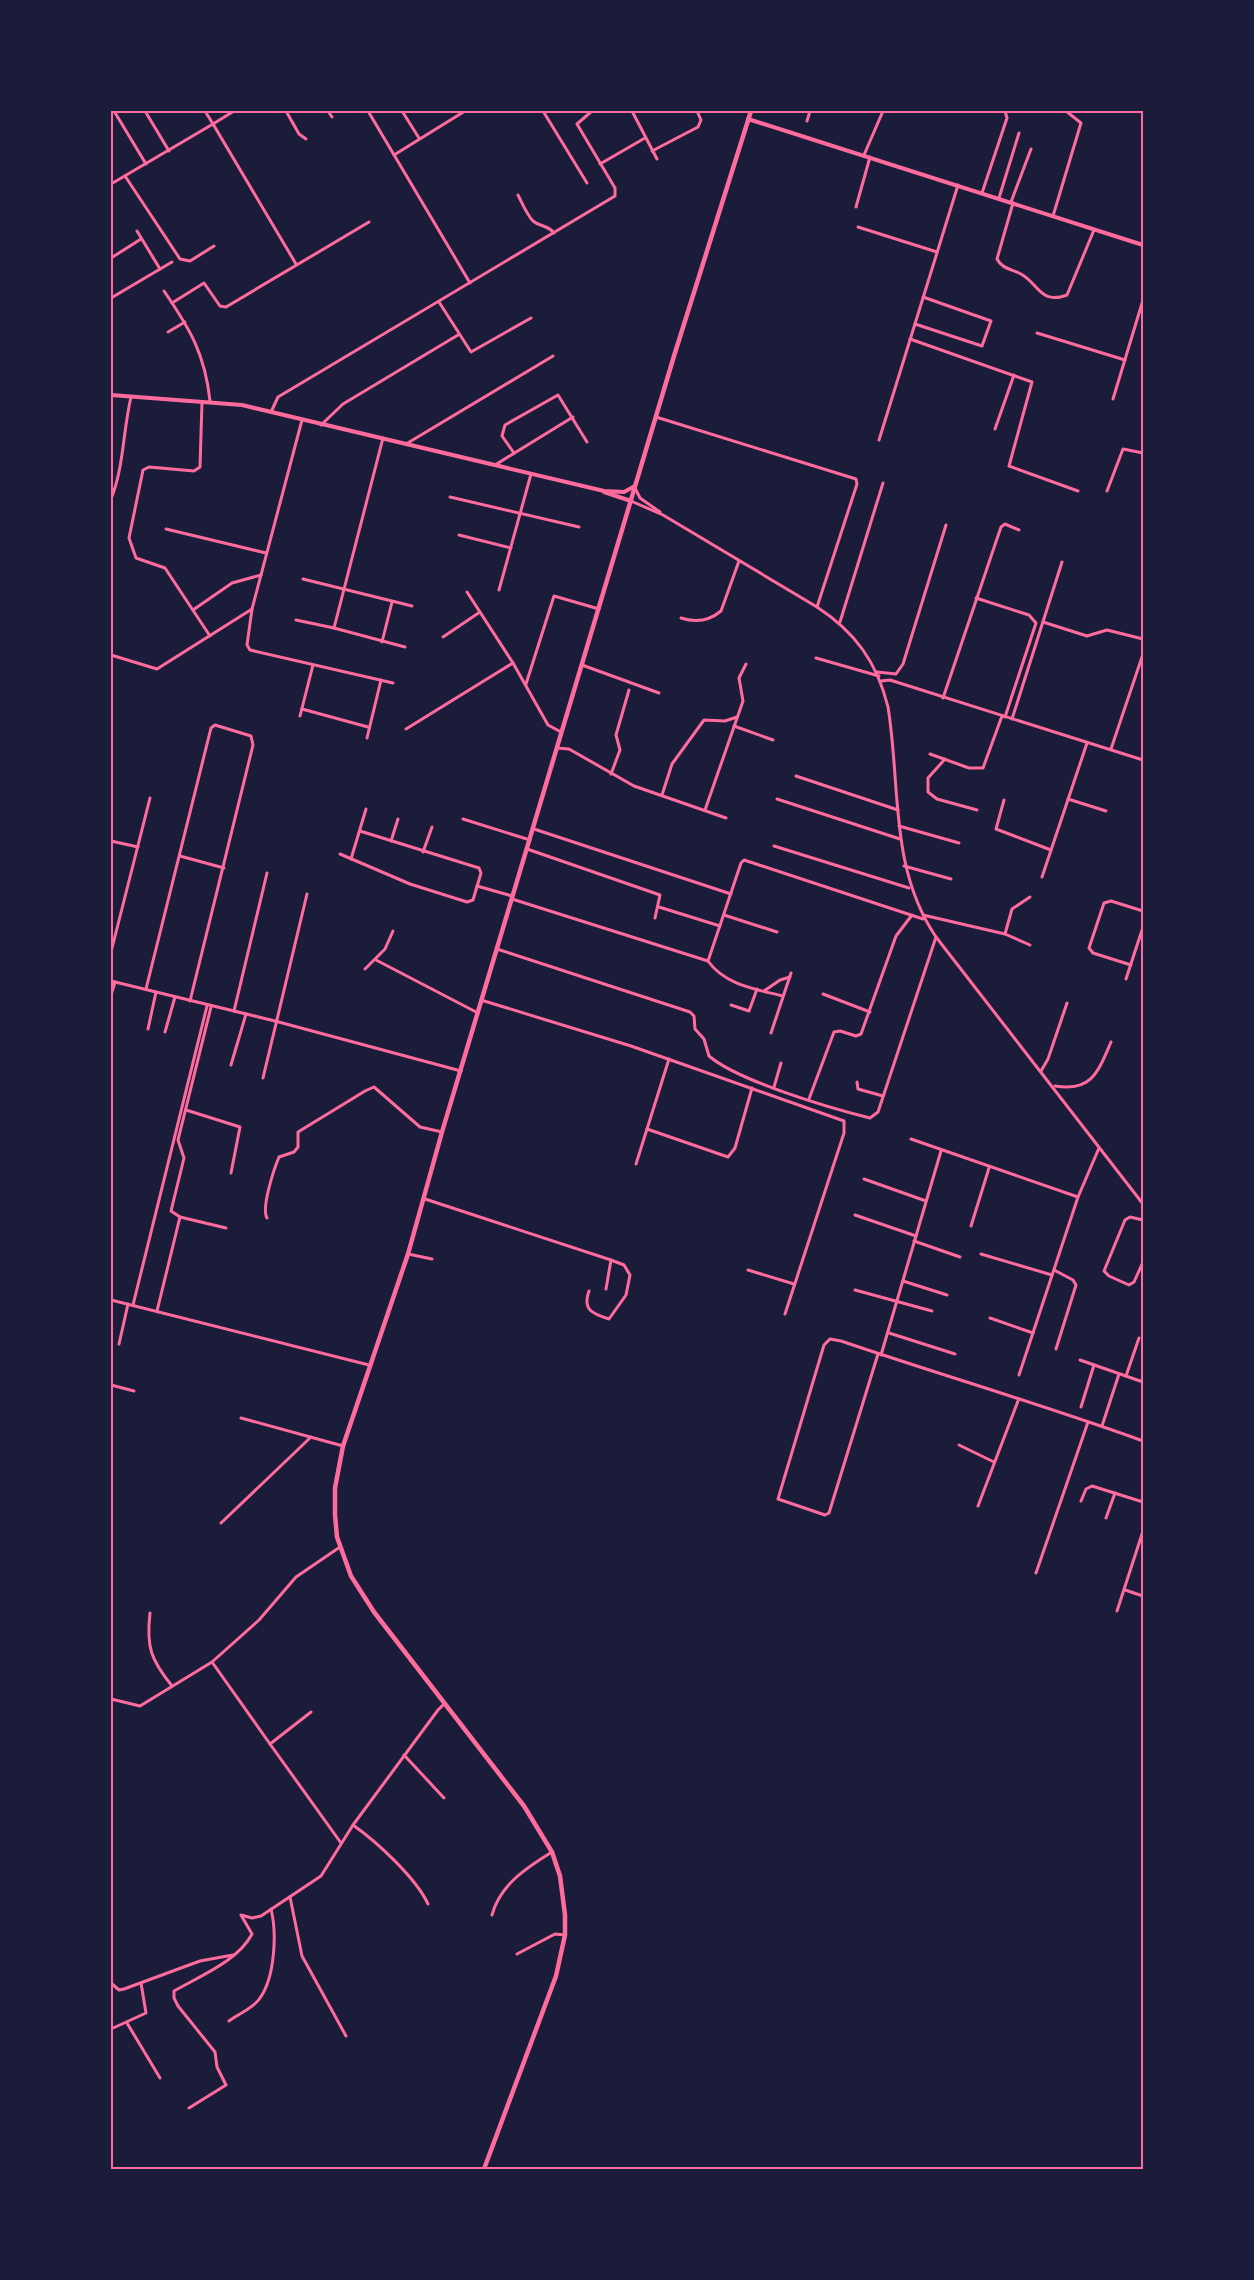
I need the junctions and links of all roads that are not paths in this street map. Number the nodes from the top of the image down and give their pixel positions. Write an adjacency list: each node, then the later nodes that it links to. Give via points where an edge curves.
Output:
1 (114, 111): 34 (street)
2 (146, 111): 29 (street)
3 (205, 111): 22 (street)
4 (234, 111): 22 (street)
5 (286, 111): 26 (street)
6 (328, 111): 19 (street)
7 (368, 111): 30 (street)
8 (402, 111): 24 (street)
9 (465, 111): 24 (street)
10 (543, 111): 37 (street)
11 (592, 111): 35 (street, via 577,124)
12 (632, 111): 25 (street)
13 (697, 111): 28 (street, via 701,120 698,127)
14 (751, 111): 20 (main road)
15 (810, 111): 21 (street)
16 (883, 111): 31 (street)
17 (1005, 111): 40 (street, via 1007,118)
18 (1066, 111): 45 (street, via 1081,123)
19 (332, 117)
20 (748, 119): 31 (main road); 83 (main road)
21 (807, 121)
22 (213, 124): 29 (street); 57 (street)
23 (1018, 133): 42 (street)
24 (419, 138): 30 (street)
25 (645, 138): 28 (street); 35 (street)
26 (306, 139)
27 (1031, 149): 43 (street)
28 (652, 150): 33 (street)
29 (169, 151): 34 (street)
30 (394, 155): 59 (street)
31 (864, 155): 32 (main road)
32 (870, 157): 39 (main road); 44 (street)
33 (657, 159)
34 (146, 164): 36 (street)
35 (600, 164): 50 (street, via 615,188 615,196)
36 (125, 176): 38 (street); 53 (street, via 180,259 190,261)
37 (587, 183)
38 (111, 184)
39 (958, 186): 40 (main road); 54 (street)
40 (982, 193): 42 (main road)
41 (518, 195): 50 (street, via 534,222 548,226)
42 (999, 198): 43 (main road)
43 (1012, 203): 45 (main road); 48 (street, via 997,259 1052,298 1067,296)
44 (856, 207)
45 (1053, 216): 48 (main road)
46 (369, 222): 57 (street)
47 (858, 227): 54 (street)
48 (1094, 229): 52 (main road)
49 (137, 231): 51 (street)
50 (554, 233): 59 (street)
51 (141, 238): 55 (street); 58 (street)
52 (1143, 245)
53 (213, 246)
54 (937, 252): 61 (street)
55 (111, 258)
56 (172, 262): 58 (street)
57 (296, 264): 65 (street, via 226,307 220,306 204,283)
58 (160, 269): 62 (street)
59 (470, 283): 64 (street)
60 (164, 291): 65 (street)
61 (923, 297): 68 (street); 68 (street, via 991,321 982,346)
62 (111, 298)
63 (1143, 300): 74 (street)
64 (439, 302): 71 (street); 81 (street, via 278,397)
65 (172, 303): 67 (street)
66 (531, 318): 71 (street, via 471,352)
67 (185, 322): 69 (street); 80 (street, via 205,366)
68 (915, 324): 72 (street)
69 (168, 332)
70 (1037, 333): 74 (street)
71 (458, 335): 85 (street, via 342,404)
72 (910, 339): 75 (street); 88 (street)
73 (553, 356): 90 (street)
74 (1125, 360): 78 (street)
75 (1014, 375): 86 (street); 98 (street, via 1030,380 1033,385 1009,466)
76 (111, 395): 77 (main road)
77 (131, 397): 79 (main road); 101 (street, via 118,482)
78 (1113, 399)
79 (202, 400): 80 (main road); 127 (street, via 200,467 194,471 149,467 143,470 129,538 136,558 165,568)
80 (210, 401): 81 (main road)
81 (271, 412): 84 (main road)
82 (573, 417): 89 (street); 91 (street); 91 (street, via 558,395 506,425 502,436)
83 (656, 417): 96 (main road); 124 (street, via 856,479)
84 (302, 420): 85 (main road); 113 (street)
85 (321, 425): 87 (main road)
86 (995, 429)
87 (383, 438): 90 (main road); 118 (street)
88 (879, 440)
89 (587, 442)
90 (406, 444): 93 (main road)
91 (514, 453): 93 (street)
92 (1143, 453): 99 (street, via 1123,449)
93 (495, 465): 94 (main road)
94 (531, 474): 97 (main road); 103 (street)
95 (883, 483): 131 (street)
96 (635, 486): 97 (main road, via 624,492); 102 (main road); 104 (street, via 640,498)
97 (604, 491): 102 (main road)
98 (1078, 491)
99 (1107, 491)
100 (450, 497): 103 (street)
101 (111, 499)
102 (631, 501): 104 (street); 126 (main road)
103 (522, 513): 107 (street); 112 (street)
104 (663, 515): 114 (street)
105 (1143, 518): 108 (street)
106 (946, 525): 146 (street, via 903,664 896,674)
107 (579, 527)
108 (1143, 527)
109 (166, 529): 113 (street)
110 (1019, 530): 121 (street, via 1005,524 1002,527)
111 (459, 535): 112 (street)
112 (511, 548): 119 (street)
113 (266, 553): 116 (street)
114 (739, 561): 124 (street); 129 (street, via 721,611 702,621)
115 (1062, 562): 132 (street)
116 (261, 575): 125 (street); 127 (street, via 232,583)
117 (303, 579): 118 (street)
118 (345, 588): 122 (street); 133 (street)
119 (500, 590)
120 (467, 592): 128 (street)
121 (976, 598): 153 (street); 156 (street, via 1029,615 1036,623)
122 (392, 602): 123 (street); 137 (street)
123 (412, 606)
124 (817, 607): 131 (street)
125 (252, 609): 134 (street); 144 (street, via 248,648)
126 (599, 609): 145 (main road); 150 (street, via 554,596)
127 (193, 610): 134 (street)
128 (480, 612): 135 (street); 142 (street)
129 (681, 618)
130 (296, 620): 133 (street)
131 (840, 622): 146 (street, via 863,648)
132 (1043, 622): 136 (street, via 1087,636 1107,630); 158 (street)
133 (334, 628): 137 (street)
134 (210, 636): 140 (street, via 157,669)
135 (443, 637)
136 (1143, 639)
137 (382, 642): 138 (street)
138 (405, 647)
139 (1143, 654): 167 (street)
140 (111, 655)
141 (816, 658): 146 (street)
142 (513, 663): 150 (street); 161 (street)
143 (746, 664): 157 (street, via 739,678 743,696)
144 (313, 665): 147 (street); 154 (street)
145 (581, 665): 152 (street); 162 (main road)
146 (878, 674): 148 (street)
147 (381, 680): 149 (street); 160 (street)
148 (881, 681): 153 (street, via 890,680); 180 (street, via 891,728)
149 (393, 683)
150 (525, 684): 162 (street, via 548,725)
151 (629, 690): 171 (street, via 616,735 620,750)
152 (659, 693)
153 (943, 698): 156 (street)
154 (302, 709): 155 (street); 160 (street)
155 (300, 716)
156 (1004, 716): 158 (street); 169 (street, via 983,768 969,768)
157 (738, 717): 159 (street); 173 (street, via 704,720 672,764)
158 (1012, 719): 165 (street)
159 (734, 726): 164 (street); 179 (street)
160 (368, 727): 163 (street)
161 (406, 729)
162 (561, 732): 166 (main road)
163 (367, 738)
164 (773, 740)
165 (1087, 743): 167 (street); 176 (street)
166 (557, 747): 171 (street, via 569,749); 188 (main road)
167 (1112, 749): 170 (street)
168 (930, 754): 169 (street)
169 (945, 759): 181 (street, via 928,778 928,792 937,799)
170 (1143, 760)
171 (611, 774): 173 (street)
172 (796, 776): 180 (street)
173 (662, 795): 179 (street)
174 (150, 798): 196 (street)
175 (777, 799): 191 (street)
176 (1068, 799): 182 (street); 198 (street)
177 (1004, 800): 198 (street, via 994,827 997,831)
178 (366, 808): 189 (street)
179 (705, 810): 183 (street)
180 (898, 810): 186 (street)
181 (977, 810)
182 (1106, 811)
183 (726, 818)
184 (398, 819): 192 (street)
185 (464, 819): 190 (street)
186 (899, 826): 191 (street); 194 (street)
187 (432, 827): 199 (street)
188 (534, 829): 190 (main road); 211 (street)
189 (360, 831): 192 (street); 202 (street)
190 (530, 840): 197 (main road)
191 (901, 840): 203 (street)
192 (391, 841): 199 (street)
193 (111, 842): 196 (street)
194 (959, 843)
195 (774, 846): 209 (street)
196 (138, 847): 228 (street)
197 (527, 849): 212 (main road); 214 (street, via 656,893 661,897)
198 (1051, 850): 206 (street)
199 (423, 852): 208 (street, via 479,868)
200 (340, 854): 202 (street)
201 (180, 856): 204 (street); 204 (street, via 211,728 215,725 251,736 253,745); 235 (street)
202 (351, 859): 208 (street, via 410,885 467,902 473,900)
203 (904, 866): 207 (street); 209 (street)
204 (224, 868): 244 (street)
205 (267, 873): 248 (street)
206 (1042, 878)
207 (951, 879)
208 (477, 886): 212 (street)
209 (910, 888): 218 (street)
210 (307, 894): 252 (street)
211 (731, 894): 216 (street); 217 (street, via 744,860)
212 (512, 897): 227 (main road); 230 (street)
213 (1030, 897): 224 (street, via 1012,909)
214 (659, 906): 219 (street); 220 (street)
215 (1143, 910): 231 (street, via 1111,901 1104,903 1089,948 1093,953)
216 (724, 915): 220 (street); 223 (street)
217 (912, 915): 218 (street); 249 (street, via 896,936)
218 (924, 917): 224 (street); 225 (street)
219 (655, 918)
220 (720, 926): 230 (street)
221 (1143, 927): 231 (street)
222 (393, 931): 229 (street)
223 (777, 932)
224 (1005, 934): 226 (street)
225 (936, 937): 261 (street); 267 (street)
226 (1030, 945)
227 (497, 949): 243 (main road); 265 (street, via 690,1012 711,1058 738,1074)
228 (111, 952)
229 (376, 960): 232 (street); 250 (street)
230 (708, 962): 236 (street, via 722,977)
231 (1131, 965): 233 (street)
232 (365, 969)
233 (1126, 979)
234 (113, 982): 235 (street); 239 (street)
235 (146, 989): 238 (street)
236 (757, 989): 237 (street); 246 (street, via 749,1011)
237 (764, 991): 241 (street); 241 (street, via 791,975)
238 (156, 992): 242 (street); 253 (street)
239 (111, 994)
240 (823, 994): 249 (street)
241 (783, 996): 255 (street)
242 (175, 997): 244 (street); 254 (street)
243 (481, 1000): 250 (main road); 257 (street)
244 (190, 1001): 247 (street)
245 (1067, 1004): 261 (street)
246 (731, 1005)
247 (209, 1006): 248 (street); 269 (street); 308 (street)
248 (234, 1012): 251 (street)
249 (870, 1012): 268 (street, via 859,1036 834,1032)
250 (478, 1013): 260 (main road)
251 (246, 1014): 252 (street); 259 (street)
252 (275, 1021): 260 (street); 262 (street)
253 (148, 1029)
254 (165, 1032)
255 (771, 1033)
256 (1111, 1042): 264 (street, via 1092,1079 1078,1087)
257 (669, 1059): 266 (street); 270 (street)
258 (781, 1063): 265 (street)
259 (231, 1065)
260 (461, 1071): 271 (main road)
261 (1041, 1071): 264 (street)
262 (263, 1078)
263 (857, 1082): 267 (street, via 858,1089)
264 (1053, 1086): 273 (street)
265 (774, 1087): 268 (street)
266 (752, 1088): 270 (street, via 735,1148 728,1157); 301 (street, via 846,1124)
267 (883, 1096): 268 (street, via 877,1114 870,1118)
268 (809, 1099)
269 (186, 1110): 277 (street, via 240,1127); 284 (street, via 178,1140 184,1158 171,1211)
270 (647, 1129): 275 (street)
271 (442, 1132): 280 (main road); 285 (street, via 420,1127 374,1087 365,1091 298,1132 298,1147 279,1157 273,1171 265,1208)
272 (910, 1139): 274 (street)
273 (1100, 1147): 279 (street); 282 (street)
274 (941, 1151): 276 (street); 281 (street)
275 (636, 1164)
276 (989, 1168): 279 (street); 287 (street)
277 (231, 1173)
278 (864, 1179): 281 (street)
279 (1078, 1197): 298 (street)
280 (424, 1199): 291 (main road); 295 (street)
281 (926, 1201): 289 (street)
282 (1143, 1204)
283 (855, 1215): 289 (street)
284 (180, 1217): 288 (street); 309 (street)
285 (267, 1218)
286 (1143, 1220): 296 (street, via 1125,1220 1104,1271 1129,1285)
287 (971, 1226)
288 (226, 1228)
289 (916, 1236): 290 (street)
290 (914, 1240): 293 (street); 300 (street)
291 (408, 1254): 294 (street); 321 (main road)
292 (981, 1254): 299 (street)
293 (960, 1257)
294 (432, 1259)
295 (611, 1260): 302 (street); 304 (street, via 625,1267 631,1277 623,1302 609,1319 591,1313 586,1302)
296 (1143, 1262)
297 (748, 1270): 301 (street)
298 (1054, 1270): 299 (street); 317 (street, via 1076,1285)
299 (1052, 1275): 314 (street)
300 (903, 1281): 305 (street); 307 (street)
301 (794, 1284): 311 (street)
302 (606, 1289)
303 (855, 1290): 307 (street)
304 (589, 1292)
305 (947, 1295)
306 (111, 1300): 308 (street)
307 (898, 1300): 310 (street); 313 (street)
308 (130, 1304): 309 (street); 316 (street)
309 (157, 1311): 321 (street)
310 (932, 1311)
311 (785, 1314)
312 (990, 1318): 314 (street)
313 (889, 1333): 318 (street); 319 (street)
314 (1034, 1333): 324 (street)
315 (1139, 1338): 325 (street)
316 (119, 1344)
317 (1056, 1349)
318 (880, 1354): 318 (street, via 829,1513 778,1499 825,1342 834,1339); 329 (street)
319 (955, 1354)
320 (1080, 1360): 322 (street)
321 (369, 1365): 337 (main road)
322 (1094, 1365): 323 (street); 330 (street)
323 (1119, 1374): 325 (street); 333 (street)
324 (1020, 1375)
325 (1126, 1376): 326 (street)
326 (1143, 1382)
327 (111, 1385): 328 (street)
328 (134, 1391)
329 (1018, 1400): 332 (street); 338 (street)
330 (1081, 1407)
331 (241, 1418): 334 (street)
332 (1088, 1422): 333 (street); 351 (street)
333 (1102, 1426): 335 (street)
334 (310, 1437): 337 (street); 346 (street)
335 (1143, 1441)
336 (959, 1445): 338 (street)
337 (343, 1446): 348 (main road, via 334,1488)
338 (994, 1462): 344 (street)
339 (111, 1493): 341 (street)
340 (1115, 1493): 342 (street, via 1089,1486); 343 (street); 345 (street)
341 (111, 1501)
342 (1082, 1501)
343 (1143, 1502)
344 (978, 1506)
345 (1106, 1518)
346 (221, 1523)
347 (1143, 1531): 349 (street)
348 (340, 1547): 356 (street, via 296,1577 259,1620); 359 (main road, via 351,1576 374,1612)
349 (1137, 1549): 350 (street); 352 (street)
350 (1143, 1550)
351 (1036, 1573)
352 (1124, 1590): 353 (street); 354 (street)
353 (1143, 1596)
354 (1117, 1611)
355 (150, 1613): 357 (street, via 148,1633 153,1660)
356 (212, 1662): 357 (street); 361 (street)
357 (172, 1686): 358 (street, via 136,1707)
358 (111, 1699)
359 (446, 1703): 362 (street); 366 (main road, via 524,1806)
360 (311, 1712): 361 (street)
361 (270, 1744): 365 (street)
362 (404, 1755): 363 (street); 364 (street)
363 (444, 1798)
364 (353, 1825): 365 (street); 368 (street, via 391,1859)
365 (341, 1843): 367 (street, via 321,1876)
366 (552, 1852): 370 (street, via 531,1864 501,1892); 371 (main road, via 560,1876)
367 (290, 1897): 369 (street); 379 (street, via 302,1956)
368 (428, 1904)
369 (271, 1909): 373 (street, via 252,1918 241,1915 252,1934); 376 (street, via 275,1936 262,1996)
370 (492, 1915)
371 (565, 1935): 372 (street, via 555,1934); 382 (main road, via 556,1976)
372 (517, 1954)
373 (234, 1955): 375 (street, via 200,1961); 381 (street, via 173,1994 215,2052 226,2085)
374 (111, 1983): 375 (street, via 119,1990)
375 (141, 1983): 377 (street, via 146,2013)
376 (229, 2021)
377 (127, 2023): 378 (street); 380 (street)
378 (111, 2029)
379 (346, 2036)
380 (160, 2078)
381 (189, 2108)
382 (484, 2169)

